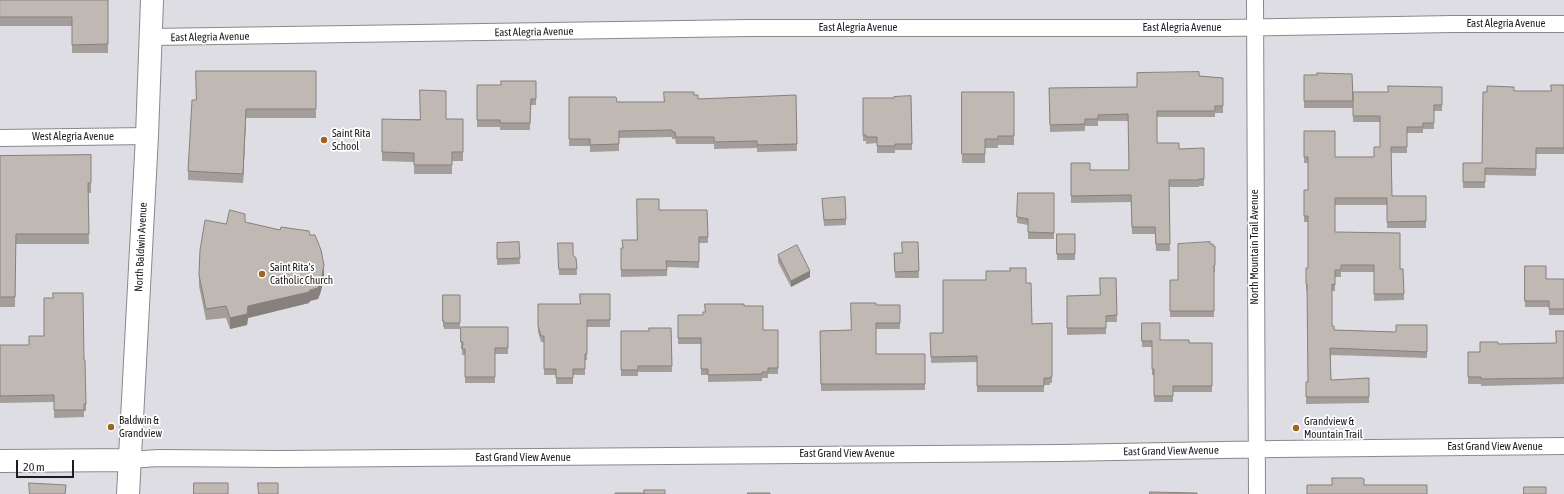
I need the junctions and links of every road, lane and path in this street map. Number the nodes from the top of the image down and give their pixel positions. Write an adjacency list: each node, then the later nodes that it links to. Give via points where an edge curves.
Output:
1 (152, 0): 5 (street, North Baldwin Avenue)
2 (1255, 0): 4 (street, North Mountain Trail Avenue)
3 (1564, 24): 4 (street, East Alegria Avenue)
4 (1254, 28): 5 (street, East Alegria Avenue, via 750,28); 9 (street, North Mountain Trail Avenue)
5 (151, 37): 6 (street, North Baldwin Avenue)
6 (147, 136): 7 (street, West Alegria Avenue); 10 (street, North Baldwin Avenue)
7 (0, 138)
8 (1564, 446): 9 (street, East Grand View Avenue)
9 (1257, 449): 10 (street, East Grand View Avenue, via 1061,453); 13 (street, North Mountain Trail Avenue)
10 (129, 460): 11 (street); 12 (street, North Baldwin Avenue)
11 (0, 461)
12 (128, 494)
13 (1257, 494)

